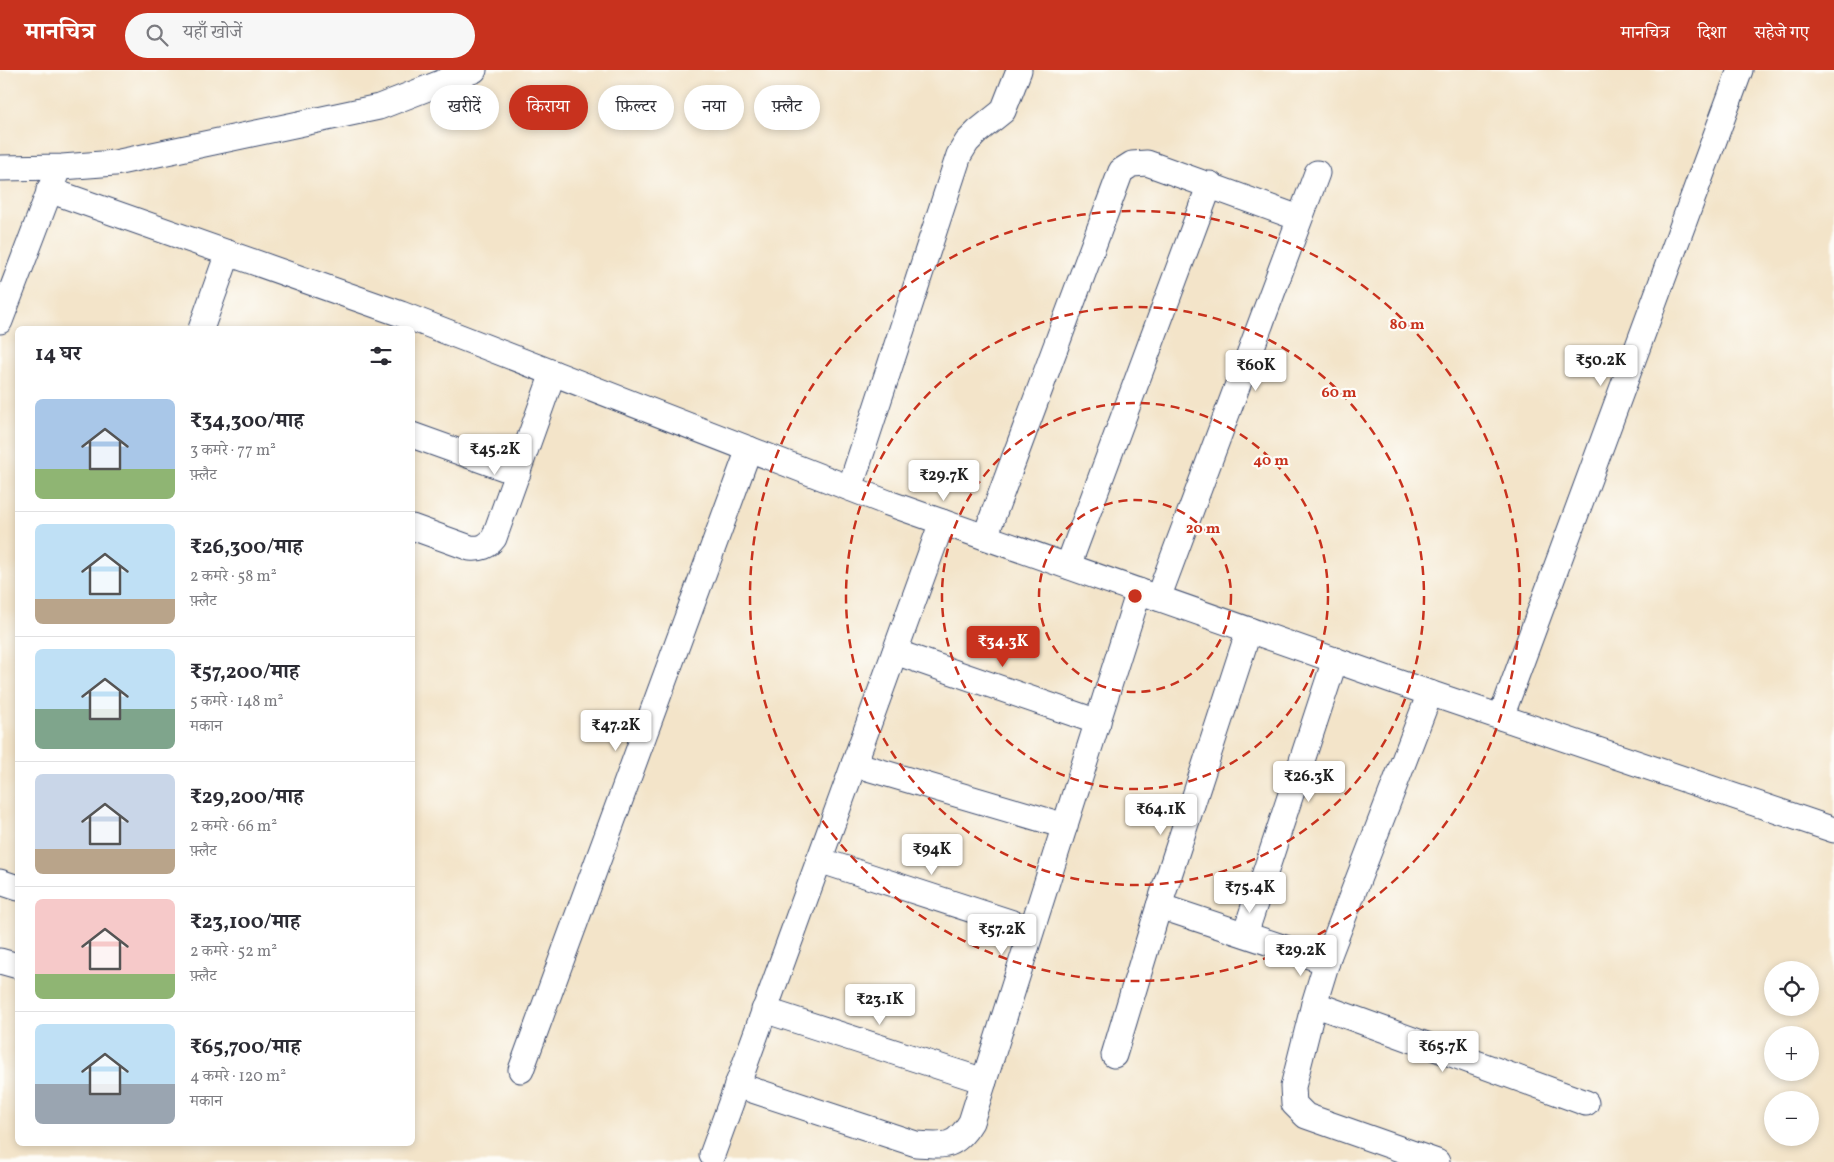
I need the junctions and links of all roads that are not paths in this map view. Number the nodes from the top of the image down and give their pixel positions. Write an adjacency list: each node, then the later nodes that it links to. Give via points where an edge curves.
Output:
1 (474, 70): 6 (street, via 379,107)
2 (1019, 70): 16 (street, via 1003,111 973,137 959,156)
3 (1740, 70): 26 (street)
4 (0, 168): 6 (street)
5 (1316, 173): 8 (street)
6 (54, 178): 9 (street); 10 (street)
7 (1210, 184): 8 (street); 19 (street, via 1147,163 1132,164 1121,171); 20 (street)
8 (1299, 218): 21 (street)
9 (228, 253): 11 (street); 12 (street, via 401,314)
10 (0, 320)
11 (202, 326)
12 (553, 373): 14 (street); 15 (street)
13 (415, 436): 15 (street)
14 (749, 449): 16 (street); 43 (street)
15 (518, 473): 18 (street, via 494,538 488,546 470,548)
16 (850, 488): 17 (street)
17 (942, 522): 19 (street); 23 (street)
18 (415, 528)
19 (985, 537): 20 (street)
20 (1068, 566): 21 (street)
21 (1149, 594): 22 (street); 27 (street)
22 (1249, 630): 24 (street); 34 (street)
23 (895, 652): 27 (street); 28 (street)
24 (1335, 660): 25 (street); 36 (street)
25 (1430, 693): 26 (street); 38 (street)
26 (1501, 717): 30 (street)
27 (1098, 722): 29 (street)
28 (854, 764): 29 (street); 31 (street)
29 (1065, 826): 35 (street)
30 (1834, 830)
31 (819, 860): 35 (street); 41 (street)
32 (0, 882): 33 (street)
33 (15, 887)
34 (1159, 906): 36 (street); 42 (street)
35 (1032, 929): 44 (street)
36 (1245, 934): 38 (street)
37 (0, 961): 39 (street)
38 (1327, 962): 40 (street)
39 (15, 965)
40 (1314, 1004): 46 (street); 48 (street, via 1293,1087 1294,1104 1306,1116)
41 (764, 1010): 44 (street); 45 (street)
42 (1114, 1055)
43 (521, 1070)
44 (984, 1081): 45 (street, via 971,1122 961,1138 944,1146 916,1144)
45 (737, 1085): 47 (street)
46 (1586, 1103)
47 (712, 1155)
48 (1437, 1162)

